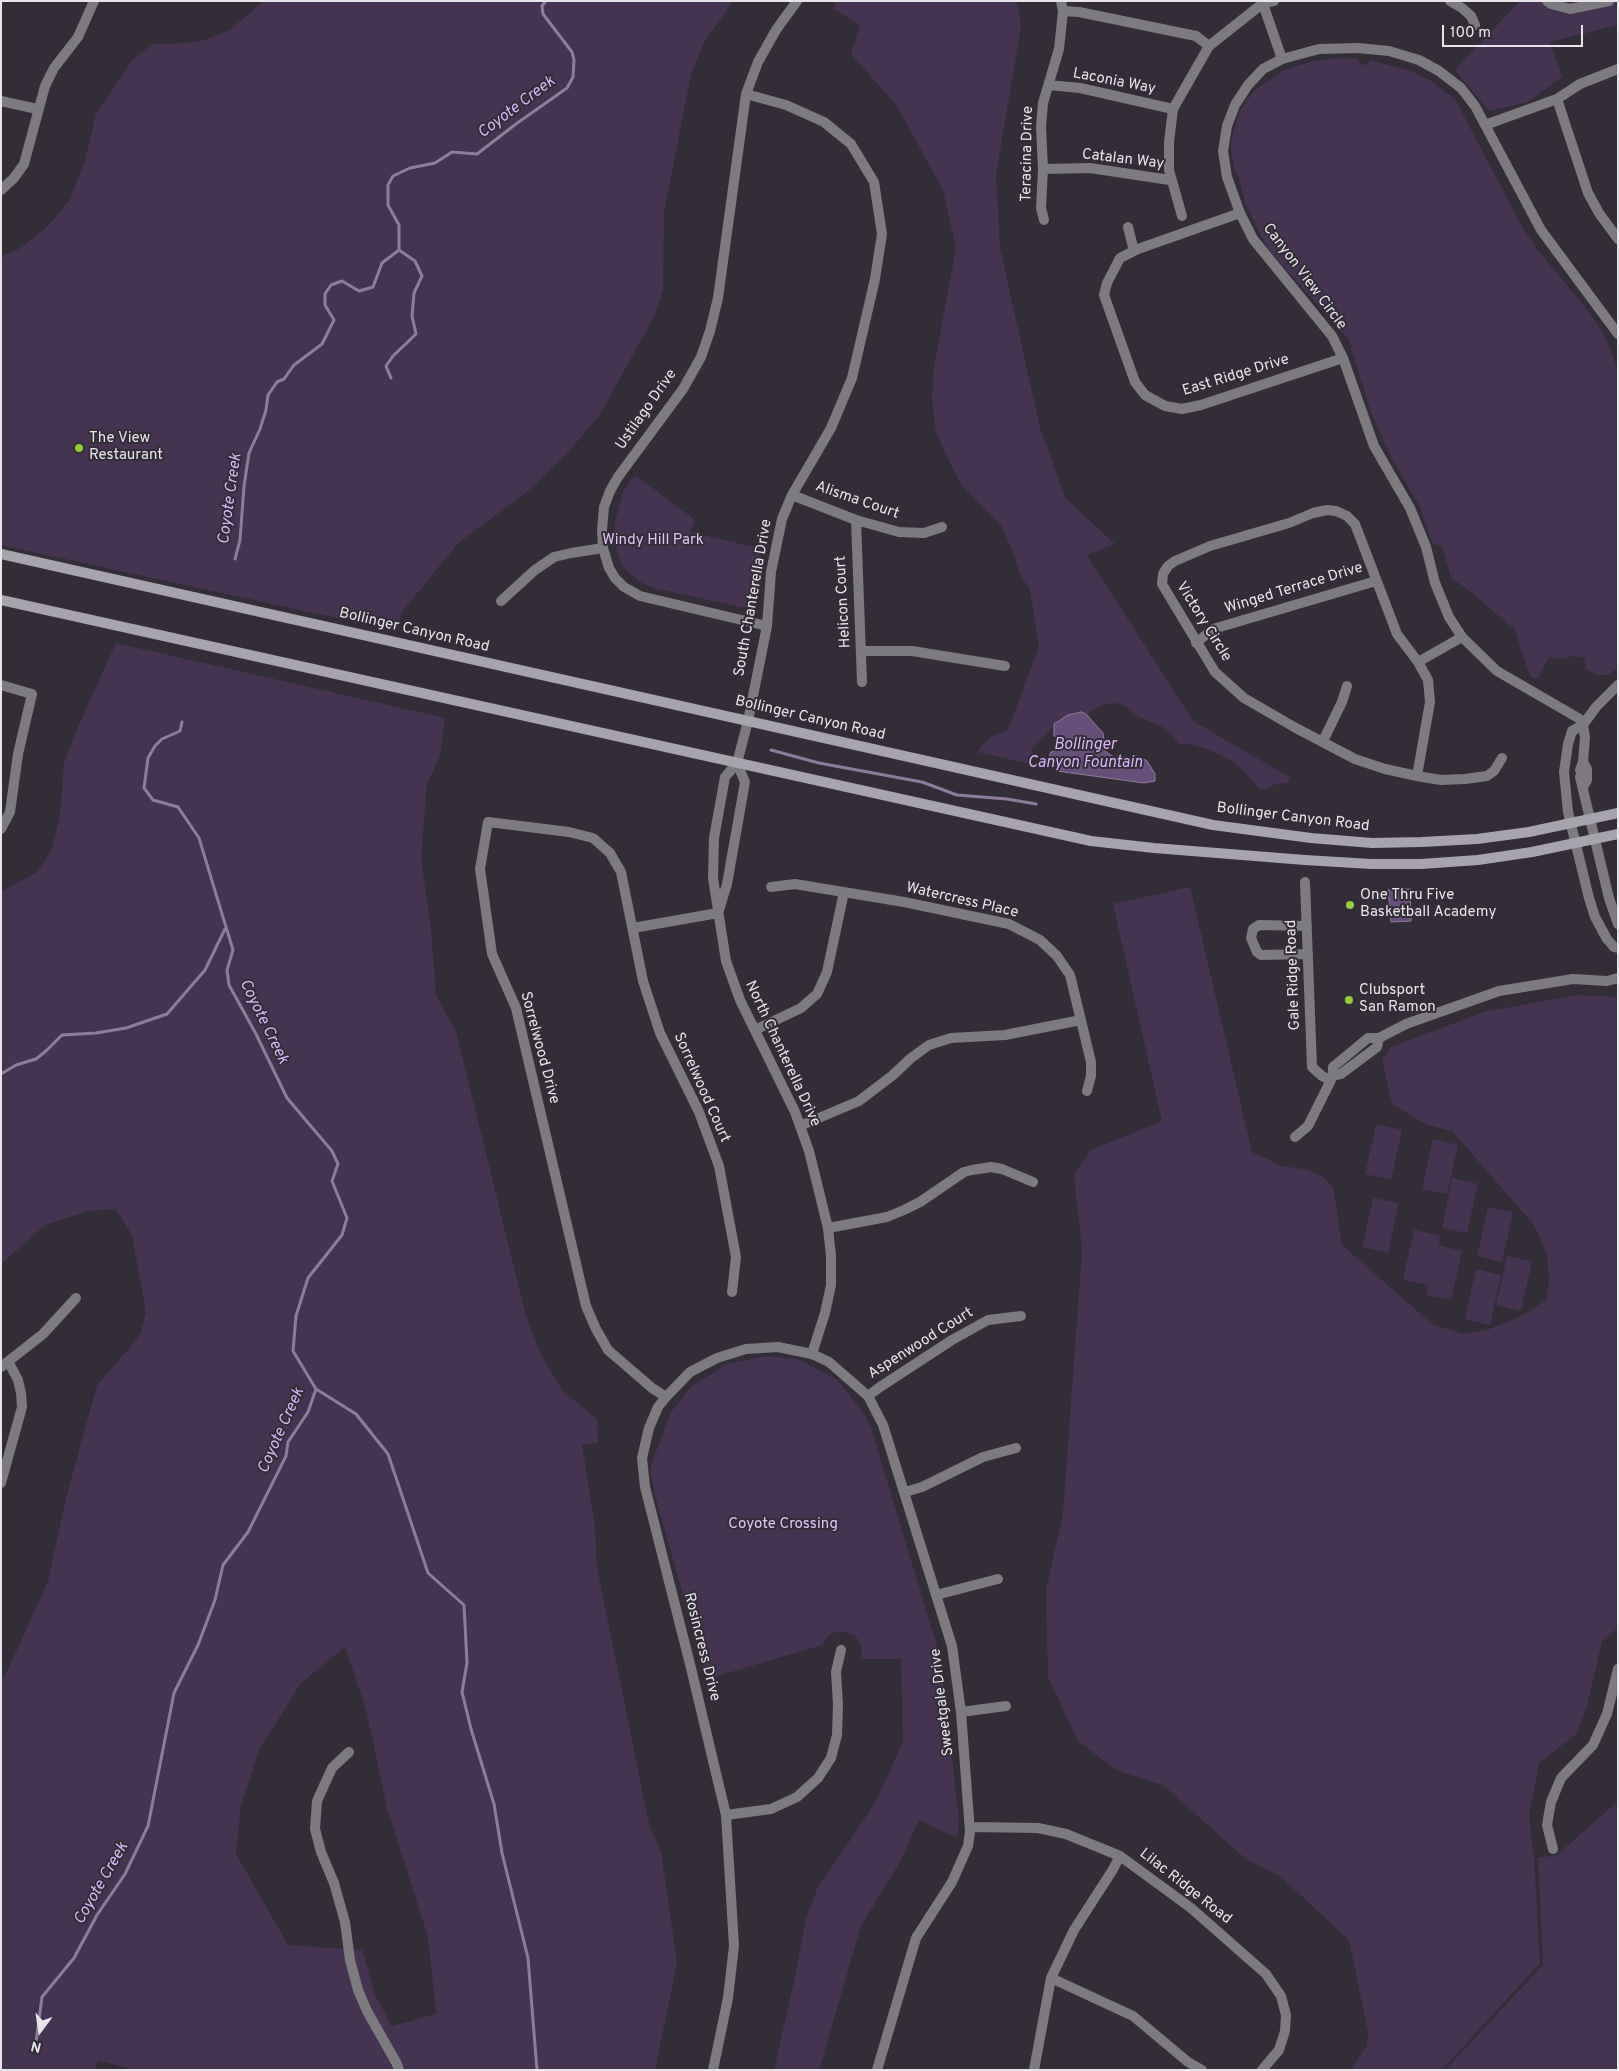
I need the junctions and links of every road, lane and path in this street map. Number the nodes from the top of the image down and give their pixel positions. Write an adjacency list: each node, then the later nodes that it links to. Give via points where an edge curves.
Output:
1 (94, 1): 18 (street, via 78,37 54,68)
2 (797, 1): 14 (street, Ustilago Drive, via 758,62)
3 (1274, 1): 7 (street)
4 (1450, 1): 9 (street, via 1466,12)
5 (1547, 1): 6 (street, via 1570,9)
6 (1609, 1)
7 (1262, 3): 10 (street); 11 (street)
8 (1062, 6): 10 (street, via 1196,36); 13 (street, Teracina Drive, via 1059,49)
9 (1475, 25)
10 (1209, 46): 17 (street)
11 (1282, 59): 19 (street, Canyon View Circle, via 1319,49 1358,48 1389,51 1418,60 1461,88); 23 (street, Canyon View Circle, via 1263,70 1248,85 1227,126 1224,151 1227,177)
12 (1618, 69): 15 (street, via 1580,84)
13 (1049, 85): 17 (street, Laconia Way, via 1080,88); 20 (street, Teracina Drive, via 1043,103 1041,127)
14 (746, 94): 31 (street, South Chanterella Drive, via 786,105 824,122 851,144 874,182 882,234 852,378 831,428); 34 (street, Ustilago Drive, via 718,298 710,331 682,389 610,491 604,507)
15 (1556, 99): 19 (street); 27 (street, via 1588,192)
16 (1, 101): 18 (street)
17 (1173, 109): 21 (street, via 1169,142)
18 (38, 110): 22 (street, via 24,164)
19 (1485, 125): 29 (street, Canyon View Circle, via 1541,230)
20 (1043, 169): 21 (street, Catalan Way, via 1090,168); 25 (street, Teracina Drive, via 1041,208)
21 (1170, 180): 24 (street)
22 (1, 190)
23 (1240, 213): 28 (street, East Ridge Drive); 30 (street, Canyon View Circle, via 1254,239 1332,336)
24 (1182, 216)
25 (1044, 220)
26 (1128, 227): 28 (street)
27 (1618, 239)
28 (1134, 251): 30 (street, East Ridge Drive, via 1120,258 1104,295 1135,382 1145,395 1165,406 1182,409 1201,405)
29 (1618, 334)
30 (1343, 358): 40 (street, Canyon View Circle, via 1374,446 1410,508 1449,617)
31 (792, 495): 32 (street, Alisma Court); 39 (street, South Chanterella Drive, via 782,519 771,572)
32 (856, 520): 33 (street, Alisma Court, via 899,532 924,533); 42 (street, Helicon Court)
33 (942, 527)
34 (603, 548): 38 (street, via 554,558 535,570); 39 (street, Ustilago Drive, via 615,578 640,596)
35 (1, 554): 49 (main road, Bollinger Canyon Road)
36 (1376, 581): 41 (street, Winged Terrace Drive, via 1213,629); 41 (street, Victory Circle, via 1355,524 1336,511 1326,510 1210,546 1175,561 1163,574 1162,584); 43 (street, Victory Circle, via 1397,634)
37 (1, 600): 53 (main road)
38 (501, 601)
39 (767, 626): 49 (street, South Chanterella Drive)
40 (1462, 637): 43 (street); 50 (street, Canyon View Circle, via 1497,671)
41 (1196, 642): 51 (street, Victory Circle, via 1215,672 1244,698)
42 (862, 651): 44 (street, via 912,651); 45 (street, Helicon Court)
43 (1418, 662): 54 (street, Victory Circle, via 1428,680 1430,702)
44 (1005, 666)
45 (862, 682)
46 (1, 685): 58 (street, via 32,694 18,754 10,812)
47 (1618, 685): 50 (street)
48 (1347, 686): 51 (street)
49 (748, 721): 53 (street, North Chanterella Drive); 57 (main road, Bollinger Canyon Road, via 1213,825 1258,832 1372,843 1422,842 1477,839)
50 (1584, 724): 56 (street, via 1581,774); 57 (street, via 1572,731 1564,761 1564,786)
51 (1323, 742): 54 (street, Victory Circle, via 1355,759)
52 (1502, 758): 54 (street, via 1487,776 1441,780)
53 (737, 763): 61 (main road, via 1033,830 1154,848 1352,863 1422,864 1478,860); 65 (street, North Chanterella Drive, via 744,782 727,884); 65 (street, North Chanterella Drive, via 725,777 714,838 713,878)
54 (1417, 776)
55 (1618, 813): 56 (main road, Bollinger Canyon Road)
56 (1589, 820): 57 (main road, Bollinger Canyon Road); 60 (street)
57 (1571, 824): 61 (street)
58 (1, 829)
59 (1618, 834): 60 (main road)
60 (1594, 839): 61 (main road); 66 (street, via 1608,898)
61 (1576, 843): 69 (street, via 1595,917 1607,939)
62 (1304, 882): 67 (street, Gale Ridge Road)
63 (771, 887): 64 (street, Watercress Place, via 795,884)
64 (844, 892): 72 (street, Watercress Place, via 1009,924 1040,940 1070,975); 73 (street, via 828,972 820,989 801,1008)
65 (718, 913): 68 (street); 73 (street, North Chanterella Drive, via 726,961)
66 (1618, 924)
67 (1307, 926): 70 (street, Gale Ridge Road); 70 (street, via 1259,925 1253,929 1251,938 1261,955)
68 (633, 928): 80 (street, Sorrelwood Court, via 644,981 660,1033 699,1112 719,1166 736,1258); 86 (street, Sorrelwood Drive, via 621,872 610,853 593,838 488,822 480,869 492,954 516,1008 586,1306 608,1350)
69 (1618, 948)
70 (1308, 954): 74 (street, Gale Ridge Road, via 1312,1067 1322,1076)
71 (1618, 978): 74 (street, via 1608,982 1573,979 1499,992 1406,1024 1379,1038 1377,1047)
72 (1081, 1020): 75 (street, Watercress Place, via 1091,1062); 76 (street, via 1005,1035 950,1038 930,1045 872,1093)
73 (755, 1030): 76 (street, North Chanterella Drive)
74 (1332, 1078): 77 (street, via 1308,1126)
75 (1087, 1091)
76 (800, 1126): 79 (street, North Chanterella Drive)
77 (1295, 1137)
78 (1033, 1182): 79 (street, via 991,1167 972,1170 920,1202 888,1217)
79 (828, 1228): 83 (street, North Chanterella Drive, via 831,1285)
80 (732, 1292)
81 (76, 1298): 84 (street, via 42,1334)
82 (1021, 1316): 85 (street, Aspenwood Court, via 988,1320)
83 (812, 1354): 85 (street, Sweetgale Drive, via 829,1362); 86 (street, Rosincress Drive, via 778,1347 746,1349 717,1358 690,1372)
84 (5, 1365): 88 (street, via 18,1380 22,1407)
85 (868, 1396): 89 (street, Sweetgale Drive, via 883,1425)
86 (666, 1397): 97 (street, Rosincress Drive, via 649,1428 642,1458 644,1487)
87 (1016, 1448): 89 (street, via 983,1457 922,1487)
88 (1, 1483)
89 (904, 1492): 91 (street, Sweetgale Drive)
90 (998, 1579): 91 (street)
91 (936, 1594): 95 (street, Sweetgale Drive, via 952,1646)
92 (841, 1650): 97 (street, via 836,1672 837,1735 831,1758 818,1778 797,1797 771,1809)
93 (1618, 1668): 99 (street, via 1607,1714 1593,1746 1561,1778 1551,1802 1548,1825)
94 (1006, 1706): 95 (street)
95 (961, 1712): 98 (street, Sweetgale Drive)
96 (349, 1752): 102 (street, via 332,1768 317,1801 315,1829 345,1922 358,1990)
97 (726, 1815): 103 (street, Rosincress Drive, via 734,1946 728,1998)
98 (971, 1827): 100 (street, Lilac Ridge Road, via 1038,1828 1066,1834); 104 (street, Sweetgale Drive, via 968,1846 952,1882 916,1938)
99 (1554, 1848)
100 (1120, 1856): 101 (street, via 1074,1930); 107 (street, Lilac Ridge Road, via 1192,1908 1266,1974 1281,1996 1286,2015 1285,2031 1279,2050)
101 (1051, 1978): 105 (street); 106 (street, via 1133,2016)
102 (399, 2070)
103 (713, 2070)
104 (877, 2070)
105 (1034, 2070)
106 (1202, 2070)
107 (1262, 2070)

